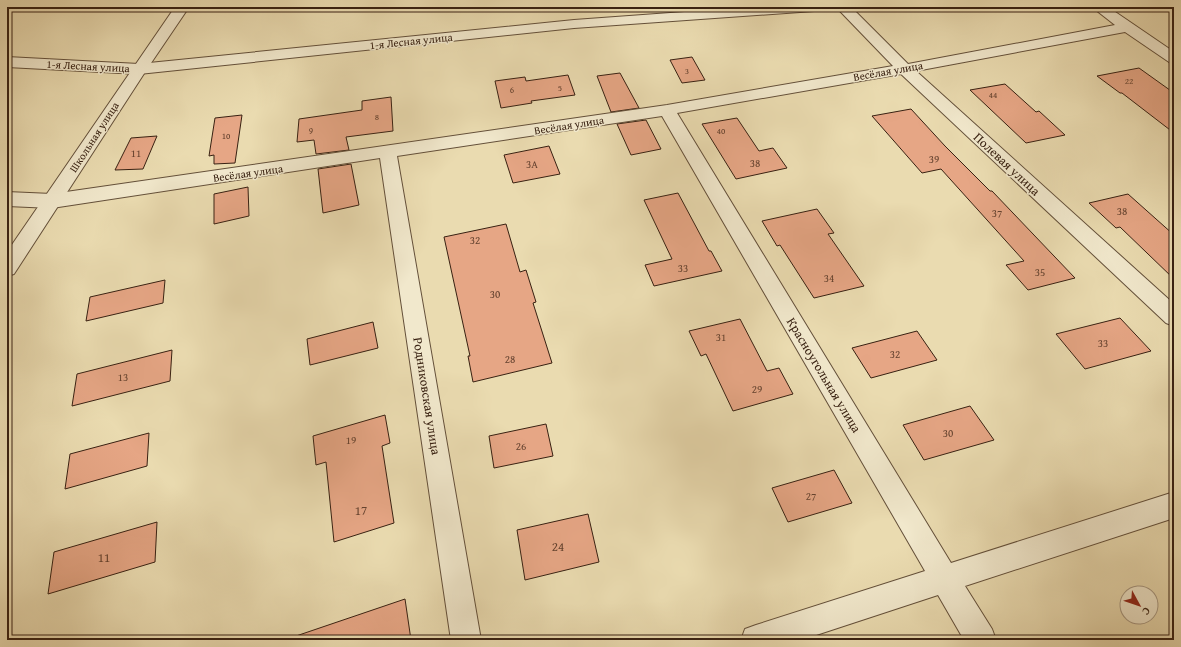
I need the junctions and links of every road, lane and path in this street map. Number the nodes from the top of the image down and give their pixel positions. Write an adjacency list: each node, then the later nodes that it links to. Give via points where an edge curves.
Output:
1 (182, 7): 8 (street, Школьная улица)
2 (814, 7): 8 (street, 1-я Лесная улица, via 574,24)
3 (843, 7): 9 (street, Полевая улица)
4 (1099, 7): 5 (street)
5 (1128, 27): 6 (street); 9 (street, Весёлая улица)
6 (1174, 59)
7 (7, 62): 8 (street, 1-я Лесная улица)
8 (139, 69): 13 (street, Школьная улица)
9 (904, 69): 10 (street, Весёлая улица); 15 (street, Полевая улица)
10 (666, 110): 11 (street, Весёлая улица); 17 (street, Красноугольная улица)
11 (388, 153): 13 (street, Весёлая улица); 18 (street, Родниковская улица)
12 (7, 199): 13 (street, Весёлая улица)
13 (52, 201): 14 (street, Школьная улица)
14 (7, 268)
15 (1174, 317)
16 (1174, 505): 17 (street)
17 (945, 579): 19 (street); 20 (street, Красноугольная улица)
18 (466, 640)
19 (756, 640)
20 (981, 640)

